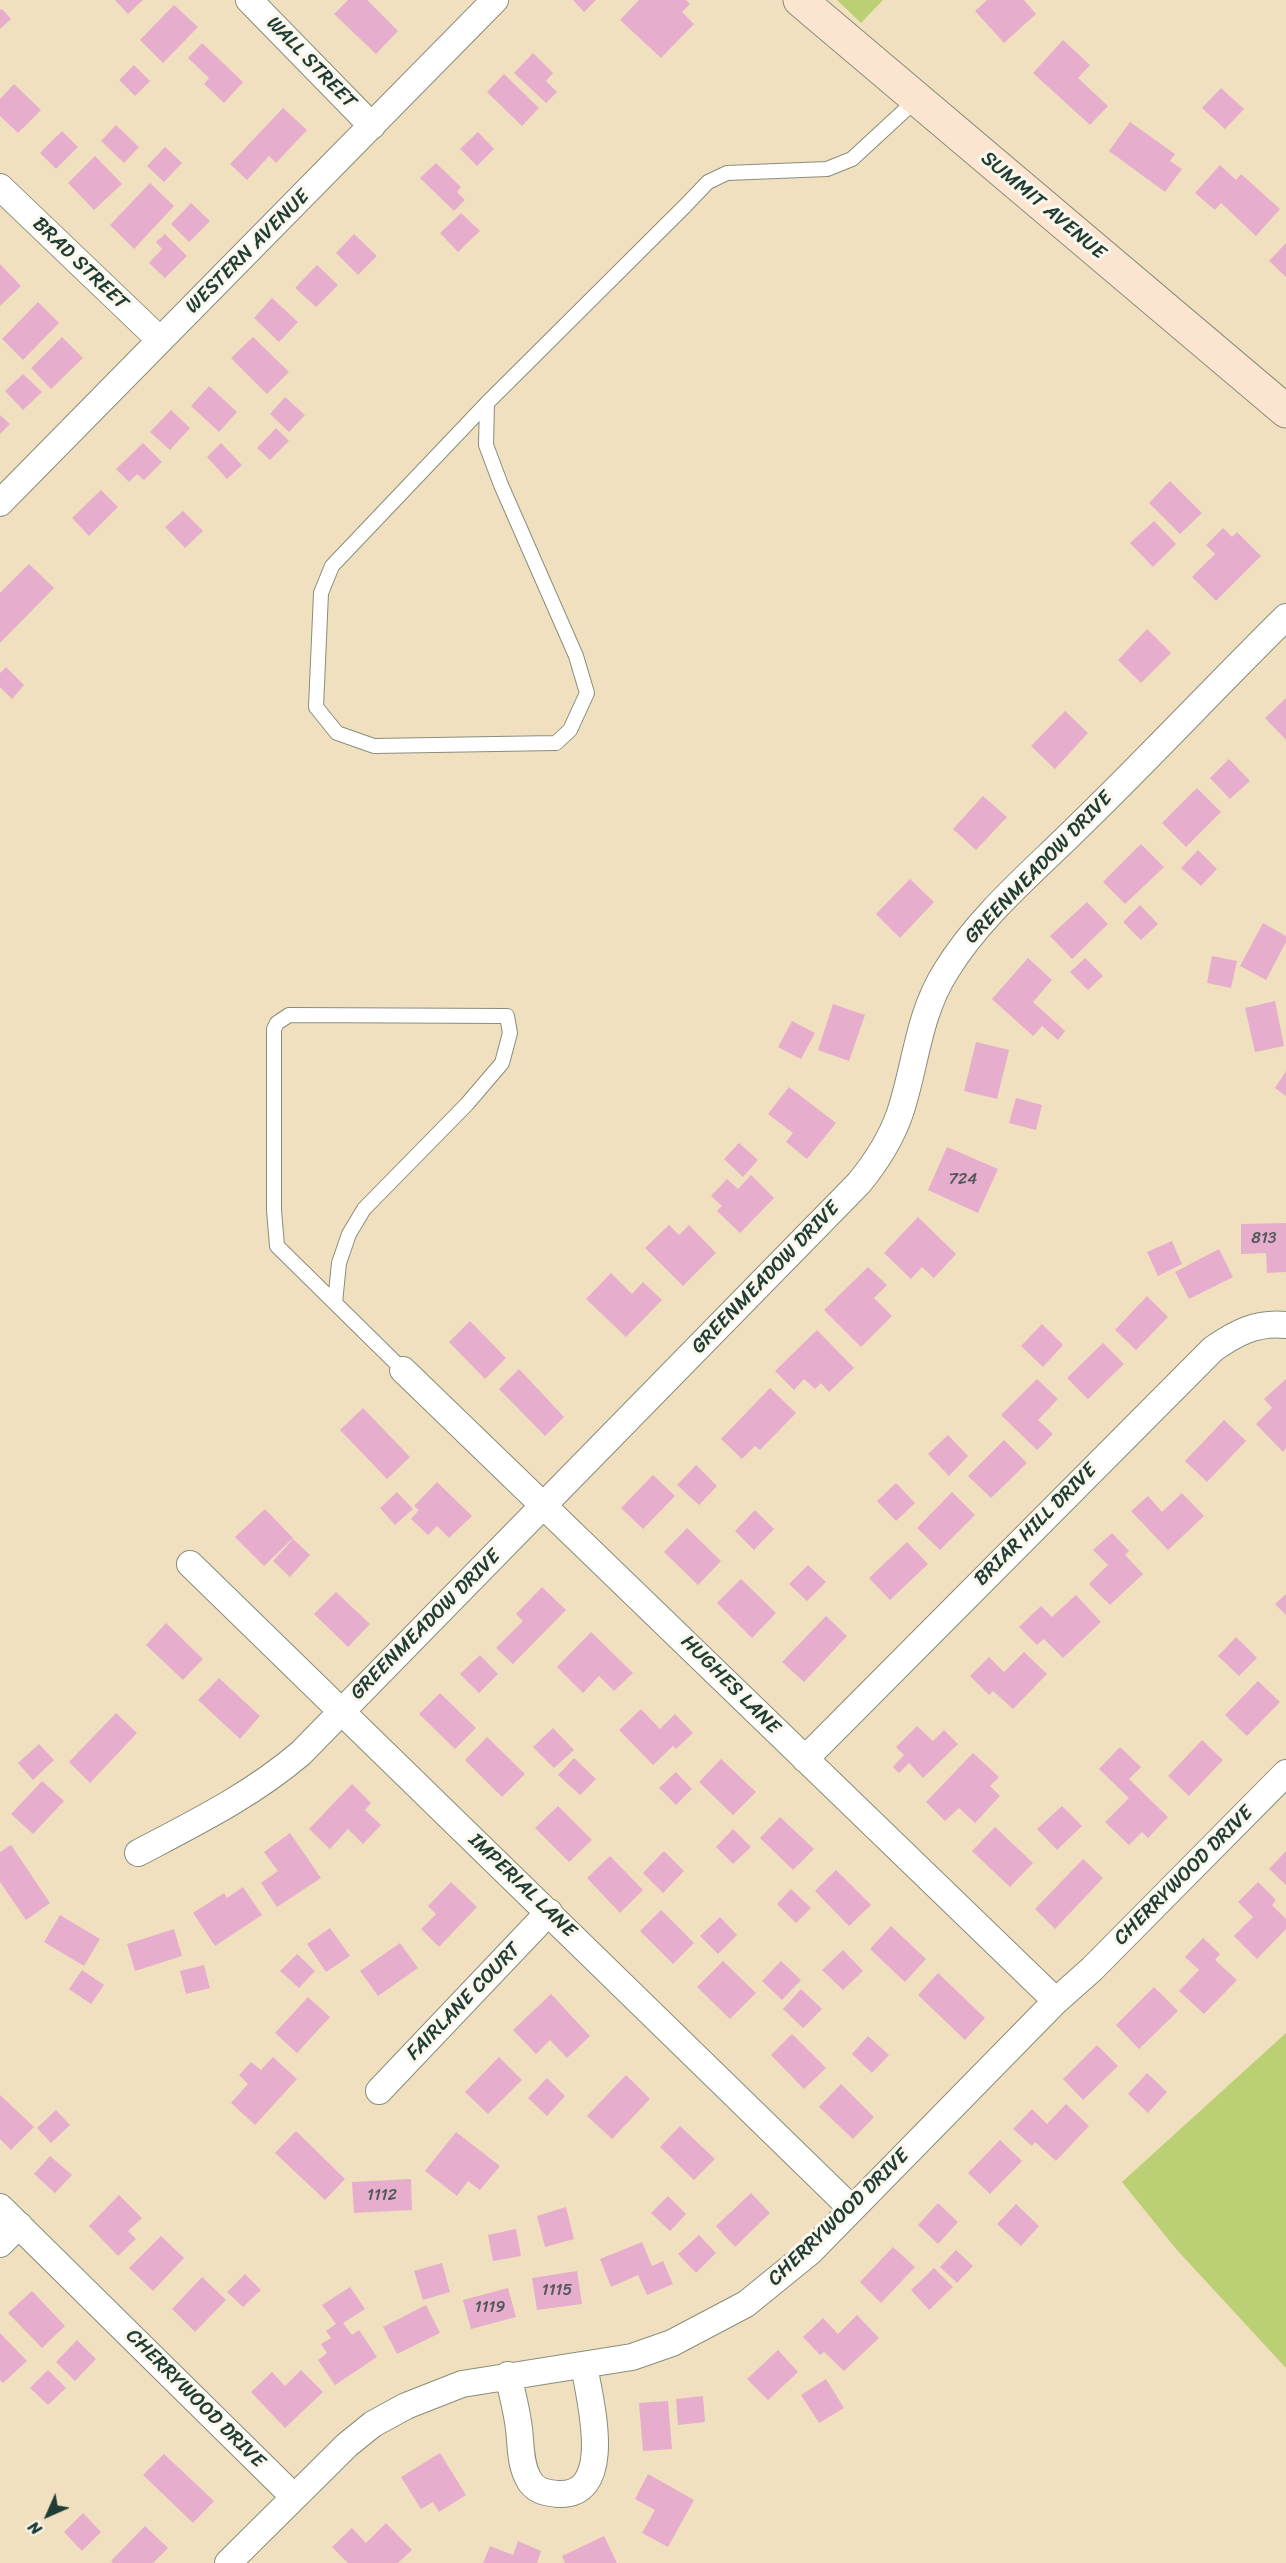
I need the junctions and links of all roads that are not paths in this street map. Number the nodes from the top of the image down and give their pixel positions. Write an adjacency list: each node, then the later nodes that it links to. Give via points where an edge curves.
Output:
1 (249, 0): 5 (street, WALL STREET)
2 (495, 0): 5 (street, WESTERN AVENUE)
3 (800, 0): 4 (main road, SUMMIT AVENUE)
4 (917, 99): 8 (lane, via 852,159 827,169 727,173 708,182); 9 (main road, SUMMIT AVENUE)
5 (372, 126): 7 (street, WESTERN AVENUE)
6 (0, 187): 7 (street, BRAD STREET)
7 (160, 340): 10 (street, WESTERN AVENUE)
8 (487, 403): 8 (lane, via 332,566 321,593 316,707 337,733 374,746 556,743 580,713 587,693 581,674 486,445)
9 (1286, 411)
10 (0, 503)
11 (1286, 617): 15 (street, GREENMEADOW DRIVE, via 1040,864 964,946 945,971 931,1000 920,1029 900,1114 875,1163)
12 (334, 1303): 12 (lane, via 339,1263 359,1217 502,1063 510,1033 507,1016 289,1014 277,1023 277,1246); 14 (lane)
13 (1286, 1325): 18 (street, BRIAR HILL DRIVE, via 1251,1327 1212,1348)
14 (403, 1370): 15 (street, HUGHES LANE)
15 (544, 1504): 17 (street, GREENMEADOW DRIVE, via 438,1616); 18 (street, HUGHES LANE)
16 (190, 1564): 17 (street, IMPERIAL LANE)
17 (341, 1710): 20 (street, GREENMEADOW DRIVE, via 281,1770 229,1805); 21 (street, IMPERIAL LANE)
18 (805, 1759): 22 (street, HUGHES LANE)
19 (1286, 1773): 22 (street, CHERRYWOOD DRIVE)
20 (138, 1852)
21 (549, 1912): 23 (street, FAIRLANE COURT); 25 (street, IMPERIAL LANE)
22 (1056, 2001): 25 (street, CHERRYWOOD DRIVE)
23 (379, 2091)
24 (0, 2207): 26 (street, CHERRYWOOD DRIVE)
25 (852, 2209): 28 (street, CHERRYWOOD DRIVE, via 772,2284 717,2321 632,2357)
26 (19, 2225): 27 (street); 30 (street, CHERRYWOOD DRIVE)
27 (0, 2244)
28 (584, 2365): 29 (street, CHERRYWOOD DRIVE); 29 (street, via 596,2463 581,2487 563,2494 537,2490 527,2478)
29 (508, 2375): 30 (street, CHERRYWOOD DRIVE, via 462,2384 373,2424)
30 (293, 2496): 31 (street, CHERRYWOOD DRIVE)
31 (228, 2563)

